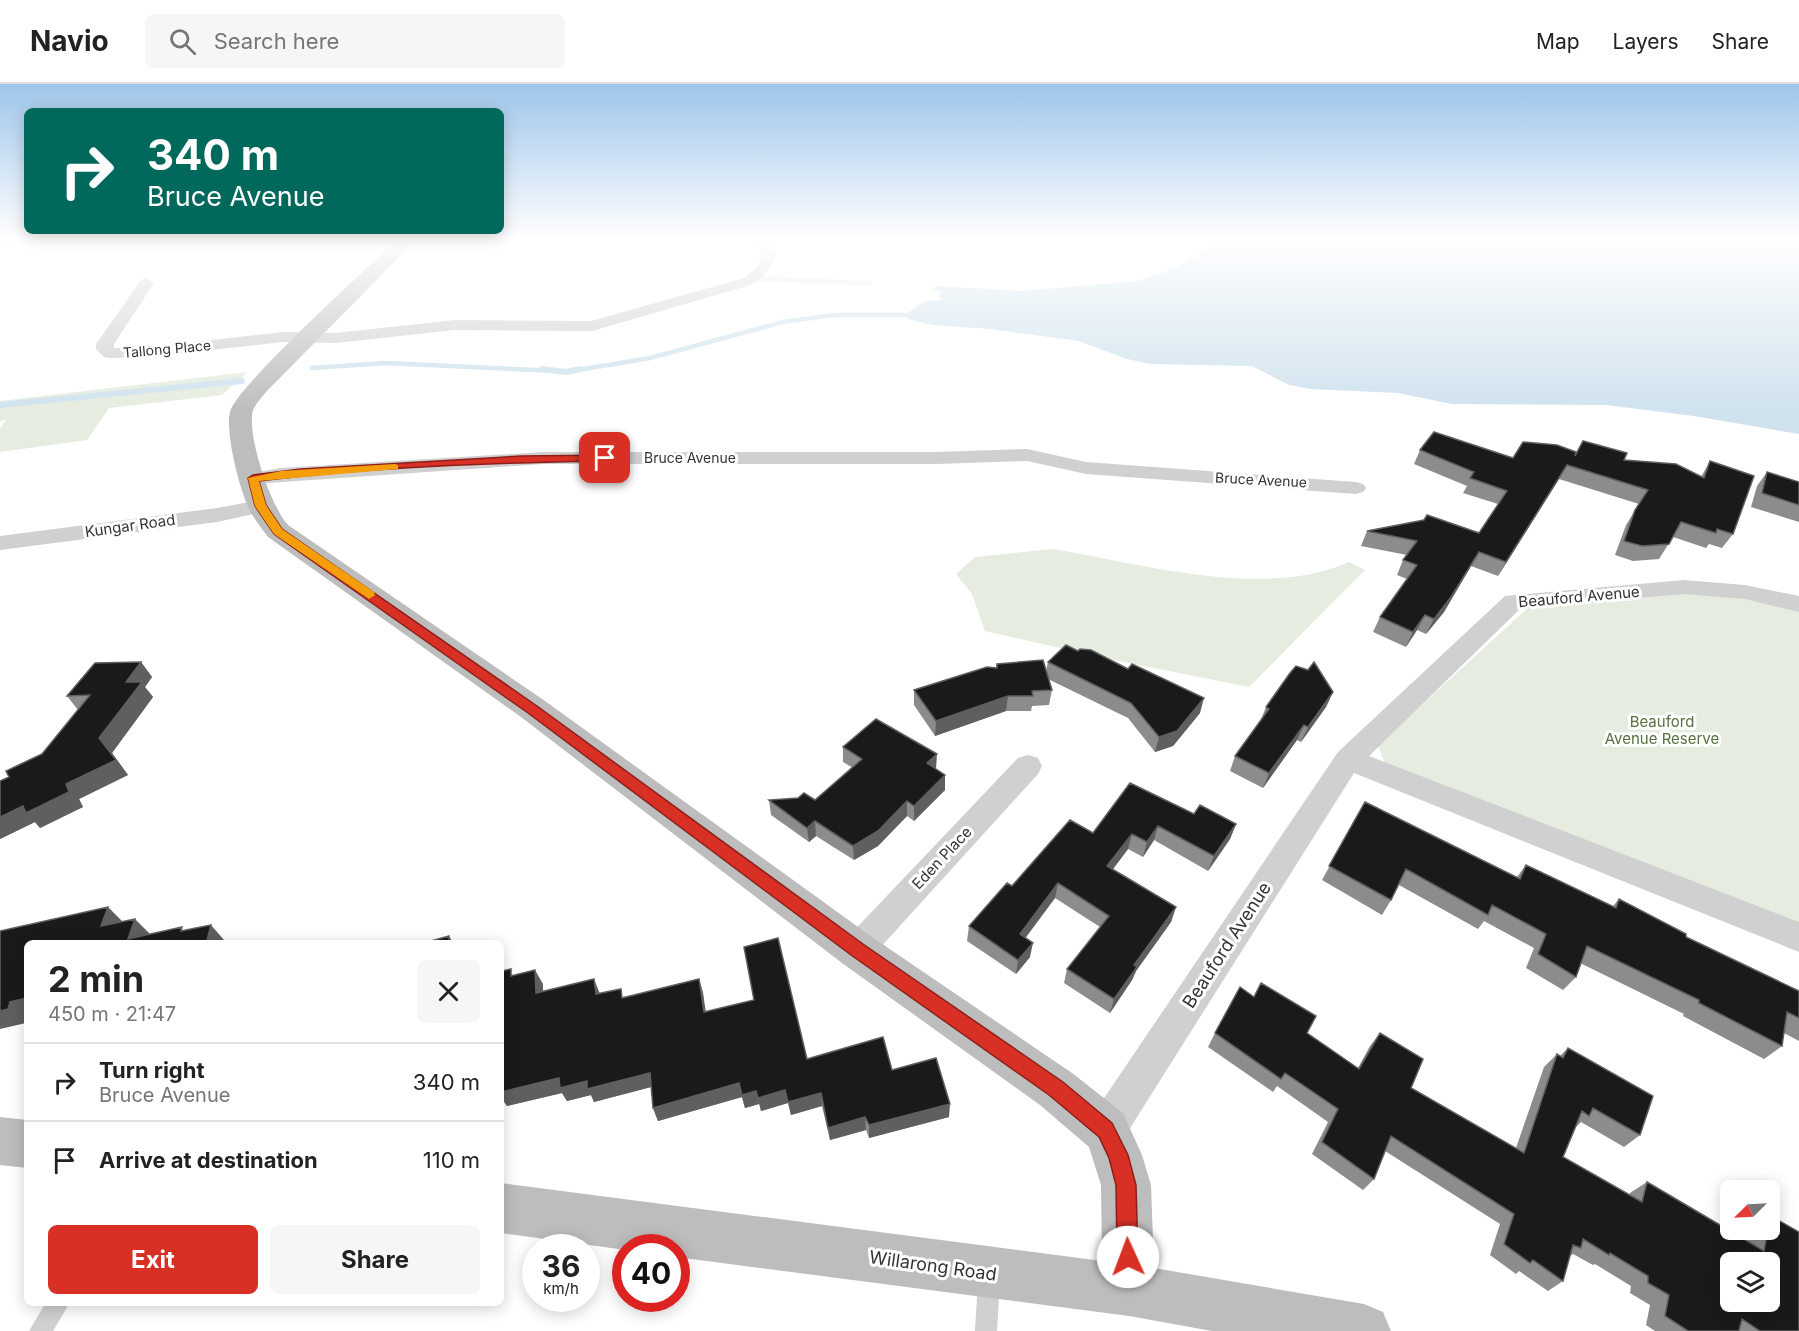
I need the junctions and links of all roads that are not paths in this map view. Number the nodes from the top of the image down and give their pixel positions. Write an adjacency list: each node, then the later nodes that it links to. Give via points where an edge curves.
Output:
1 (136, 297): 4 (street, Tallong Place, via 105,344 110,353)
2 (349, 297): 4 (street)
3 (695, 297): 4 (street, via 592,326 486,324)
4 (308, 338): 6 (street, via 243,407 241,421)
5 (1356, 488): 6 (street, Bruce Avenue, via 1086,468 1027,455 543,458 301,472)
6 (257, 492): 7 (street, Kungar Road, via 217,515); 12 (street, via 278,531 532,709)
7 (0, 543)
8 (1799, 603): 9 (street, Beauford Avenue, via 1745,592 1684,587 1514,601)
9 (1348, 759): 11 (street); 13 (street, Beauford Avenue)
10 (1028, 766): 12 (street, Eden Place)
11 (1799, 937)
12 (857, 950): 13 (street, via 1056,1089)
13 (1106, 1130): 18 (street, via 1126,1185)
14 (0, 1141): 15 (street)
15 (24, 1144)
16 (504, 1208): 17 (street, Willarong Road)
17 (989, 1274): 18 (street, Willarong Road); 21 (lane)
18 (1128, 1290): 22 (street, Willarong Road)
19 (57, 1306): 20 (lane)
20 (40, 1331)
21 (986, 1331)
22 (1364, 1331)

